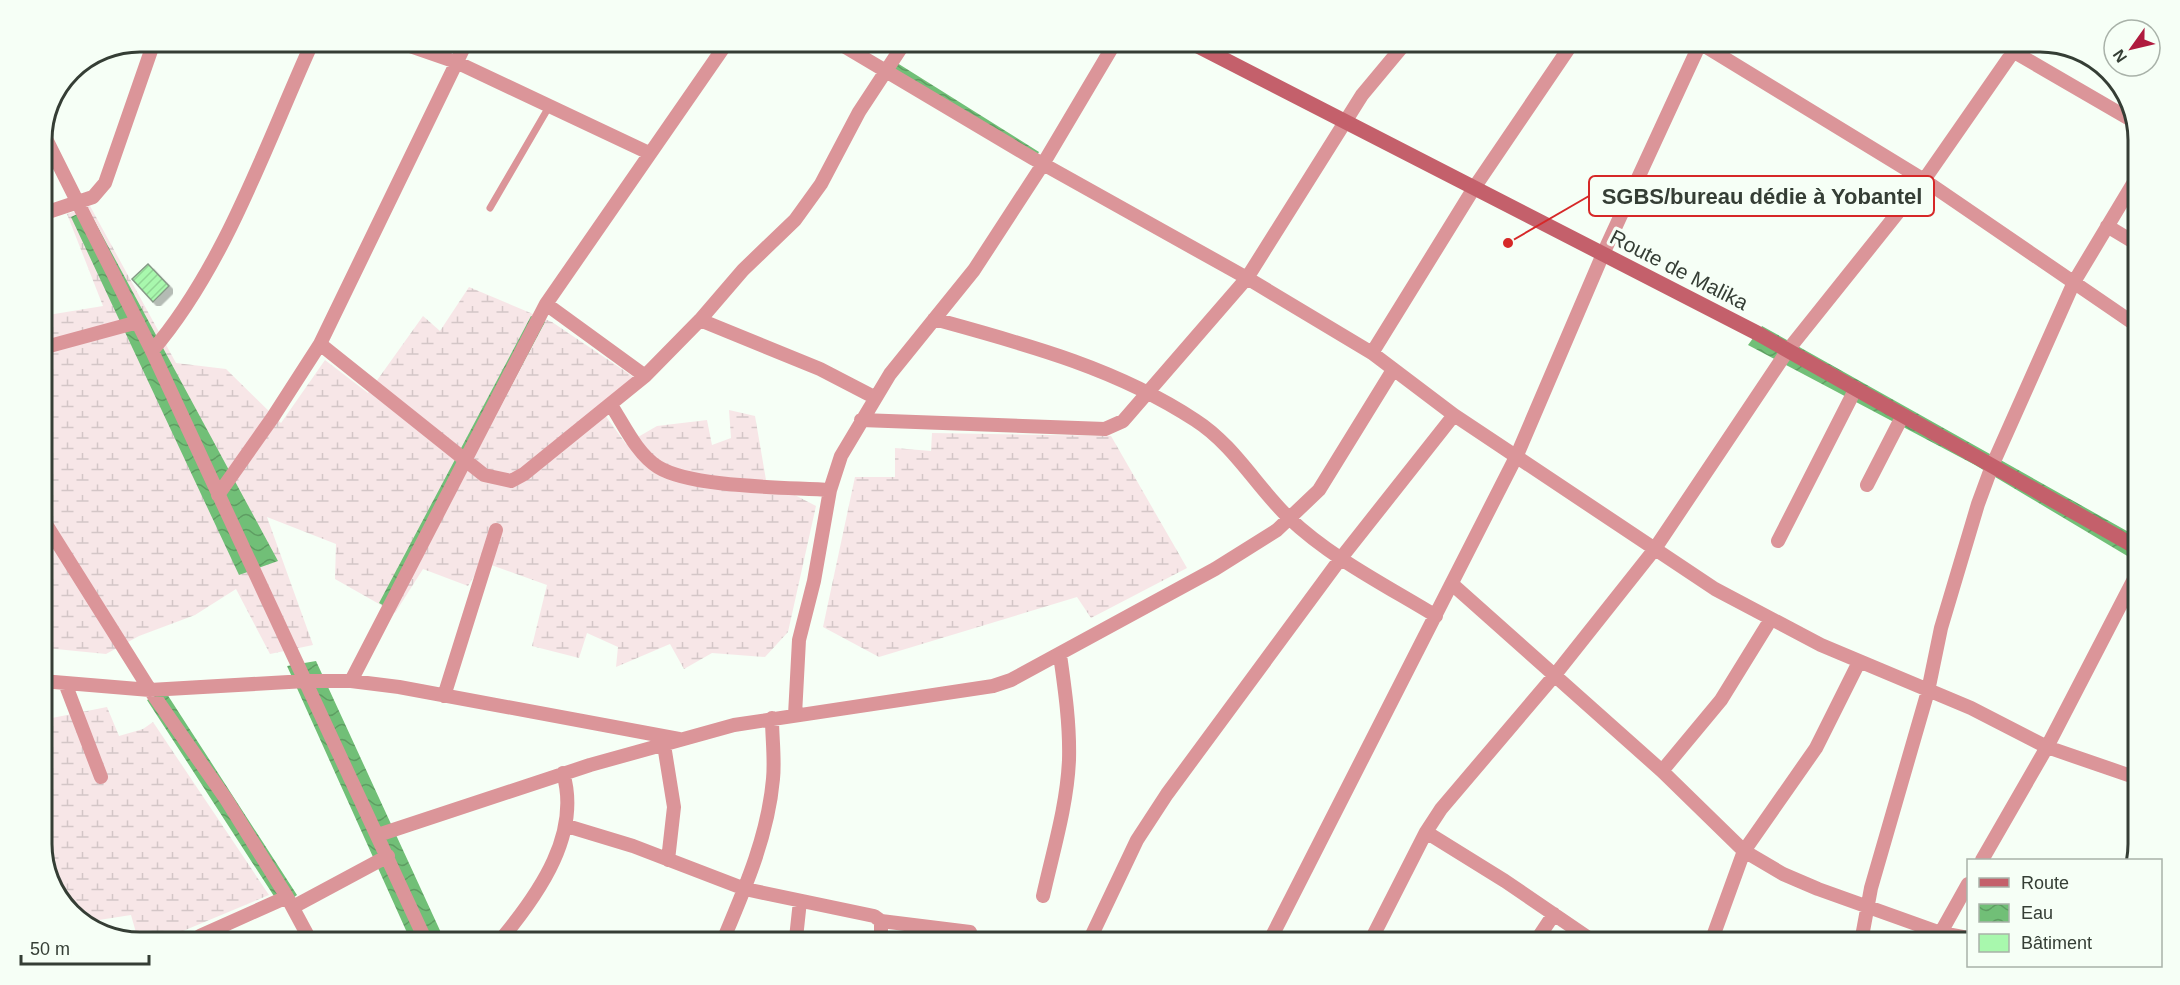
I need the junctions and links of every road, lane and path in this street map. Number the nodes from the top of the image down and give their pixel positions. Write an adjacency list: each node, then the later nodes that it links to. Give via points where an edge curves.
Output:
1 (151, 52): 27 (street, via 105,183 93,197)
2 (308, 52): 43 (street, via 226,235 189,302)
3 (427, 52): 16 (street)
4 (461, 52): 16 (street)
5 (720, 52): 22 (street)
6 (854, 52): 17 (street)
7 (898, 52): 17 (street)
8 (1109, 52): 23 (street)
9 (1209, 52): 20 (main road, Route de Malika)
10 (1397, 52): 20 (street, via 1372,80)
11 (1566, 52): 25 (street)
12 (1696, 52): 32 (street)
13 (1715, 52): 24 (street)
14 (2010, 52): 24 (street)
15 (2013, 52): 19 (street)
16 (456, 62): 18 (street); 40 (street)
17 (885, 71): 23 (street); 38 (street, via 809,203)
18 (550, 105): 22 (street); 28 (lane)
19 (2124, 115)
20 (1345, 124): 25 (main road, Route de Malika); 33 (street)
21 (53, 153): 27 (street)
22 (649, 153): 35 (street)
23 (1043, 164): 33 (street); 36 (street, via 974,270)
24 (1924, 180): 34 (street); 42 (street)
25 (1474, 188): 32 (main road, Route de Malika); 44 (street)
26 (2127, 193): 30 (street)
27 (78, 202): 29 (street); 39 (street)
28 (490, 208)
29 (53, 210)
30 (2107, 226): 31 (street); 34 (street)
31 (2127, 238)
32 (1603, 254): 42 (main road, Route de Malika); 54 (street)
33 (1247, 278): 44 (street); 48 (street)
34 (2074, 282): 37 (street); 56 (street)
35 (546, 304): 46 (street); 55 (street)
36 (934, 319): 48 (street, via 1038,348); 49 (street)
37 (2127, 319)
38 (700, 320): 46 (street); 49 (street, via 820,369)
39 (138, 322): 41 (street); 43 (street)
40 (320, 344): 55 (street); 59 (street)
41 (53, 345)
42 (1788, 350): 47 (main road, Route de Malika); 65 (street)
43 (152, 351): 59 (street)
44 (1372, 353): 45 (street)
45 (1394, 370): 51 (street); 60 (street, via 1319,490)
46 (645, 376): 50 (street)
47 (1856, 388): 52 (main road, Route de Malika); 63 (street)
48 (1149, 392): 53 (street, via 1123,421 1105,429); 60 (street, via 1219,437)
49 (874, 397): 53 (street)
50 (611, 405): 55 (street, via 511,481 484,475); 58 (street, via 651,461 688,480)
51 (1454, 415): 54 (street); 66 (street)
52 (1903, 415): 56 (main road, Route de Malika); 57 (street)
53 (861, 420): 58 (street, via 841,456)
54 (1517, 455): 65 (street); 67 (street)
55 (465, 459): 75 (street)
56 (1992, 466): 64 (main road, Route de Malika); 79 (street, via 1963,548)
57 (1867, 485)
58 (830, 490): 81 (street, via 799,640)
59 (218, 495): 74 (street)
60 (1290, 520): 66 (street); 71 (street, via 1215,569)
61 (496, 530): 80 (street)
62 (53, 536): 78 (street)
63 (1778, 541)
64 (2128, 542)
65 (1654, 550): 70 (street); 73 (street)
66 (1341, 558): 69 (street); 113 (street, via 1155,812 1114,883)
67 (1452, 584): 69 (street); 73 (street)
68 (2128, 591): 85 (street)
69 (1436, 616): 114 (street)
70 (1771, 619): 72 (street); 86 (street, via 1722,700)
71 (1060, 655): 81 (street, via 993,686); 99 (street, via 1069,720 1069,760 1066,792)
72 (1859, 662): 79 (street); 93 (street, via 1816,748)
73 (1554, 676): 86 (street); 91 (street, via 1470,773)
74 (306, 681): 75 (street); 78 (street); 92 (street)
75 (351, 681): 80 (street)
76 (53, 682): 77 (street)
77 (65, 683): 78 (street); 89 (street)
78 (150, 690): 101 (street, via 226,799)
79 (1928, 691): 85 (street); 102 (street)
80 (444, 696): 83 (street)
81 (795, 715): 82 (street)
82 (772, 718): 83 (street); 98 (street, via 770,805)
83 (681, 739): 84 (street)
84 (664, 745): 87 (street); 96 (street, via 674,807)
85 (2047, 747): 88 (street); 95 (street)
86 (1662, 771): 93 (street)
87 (563, 773): 90 (street); 92 (street)
88 (2128, 775)
89 (101, 777)
90 (567, 826): 96 (street); 108 (street, via 534,896)
91 (1426, 832): 103 (street); 115 (street)
92 (378, 835): 94 (street)
93 (1744, 851): 102 (street, via 1802,882); 118 (street)
94 (388, 856): 101 (street); 107 (street)
95 (1983, 859)
96 (669, 860): 98 (street)
97 (1967, 886): 121 (street)
98 (745, 889): 100 (street); 109 (street)
99 (1042, 896)
100 (800, 900): 104 (street, via 874,915); 110 (street)
101 (290, 902): 105 (street); 106 (street)
102 (1867, 905): 119 (street); 120 (street)
103 (1554, 914): 116 (street); 117 (street)
104 (881, 921): 111 (street); 112 (street)
105 (211, 932)
106 (306, 932)
107 (422, 932)
108 (507, 932)
109 (727, 932)
110 (797, 932)
111 (881, 932)
112 (970, 932)
113 (1093, 932)
114 (1274, 932)
115 (1375, 932)
116 (1542, 932)
117 (1580, 932)
118 (1714, 932)
119 (1863, 932)
120 (1925, 932)
121 (1941, 932)

